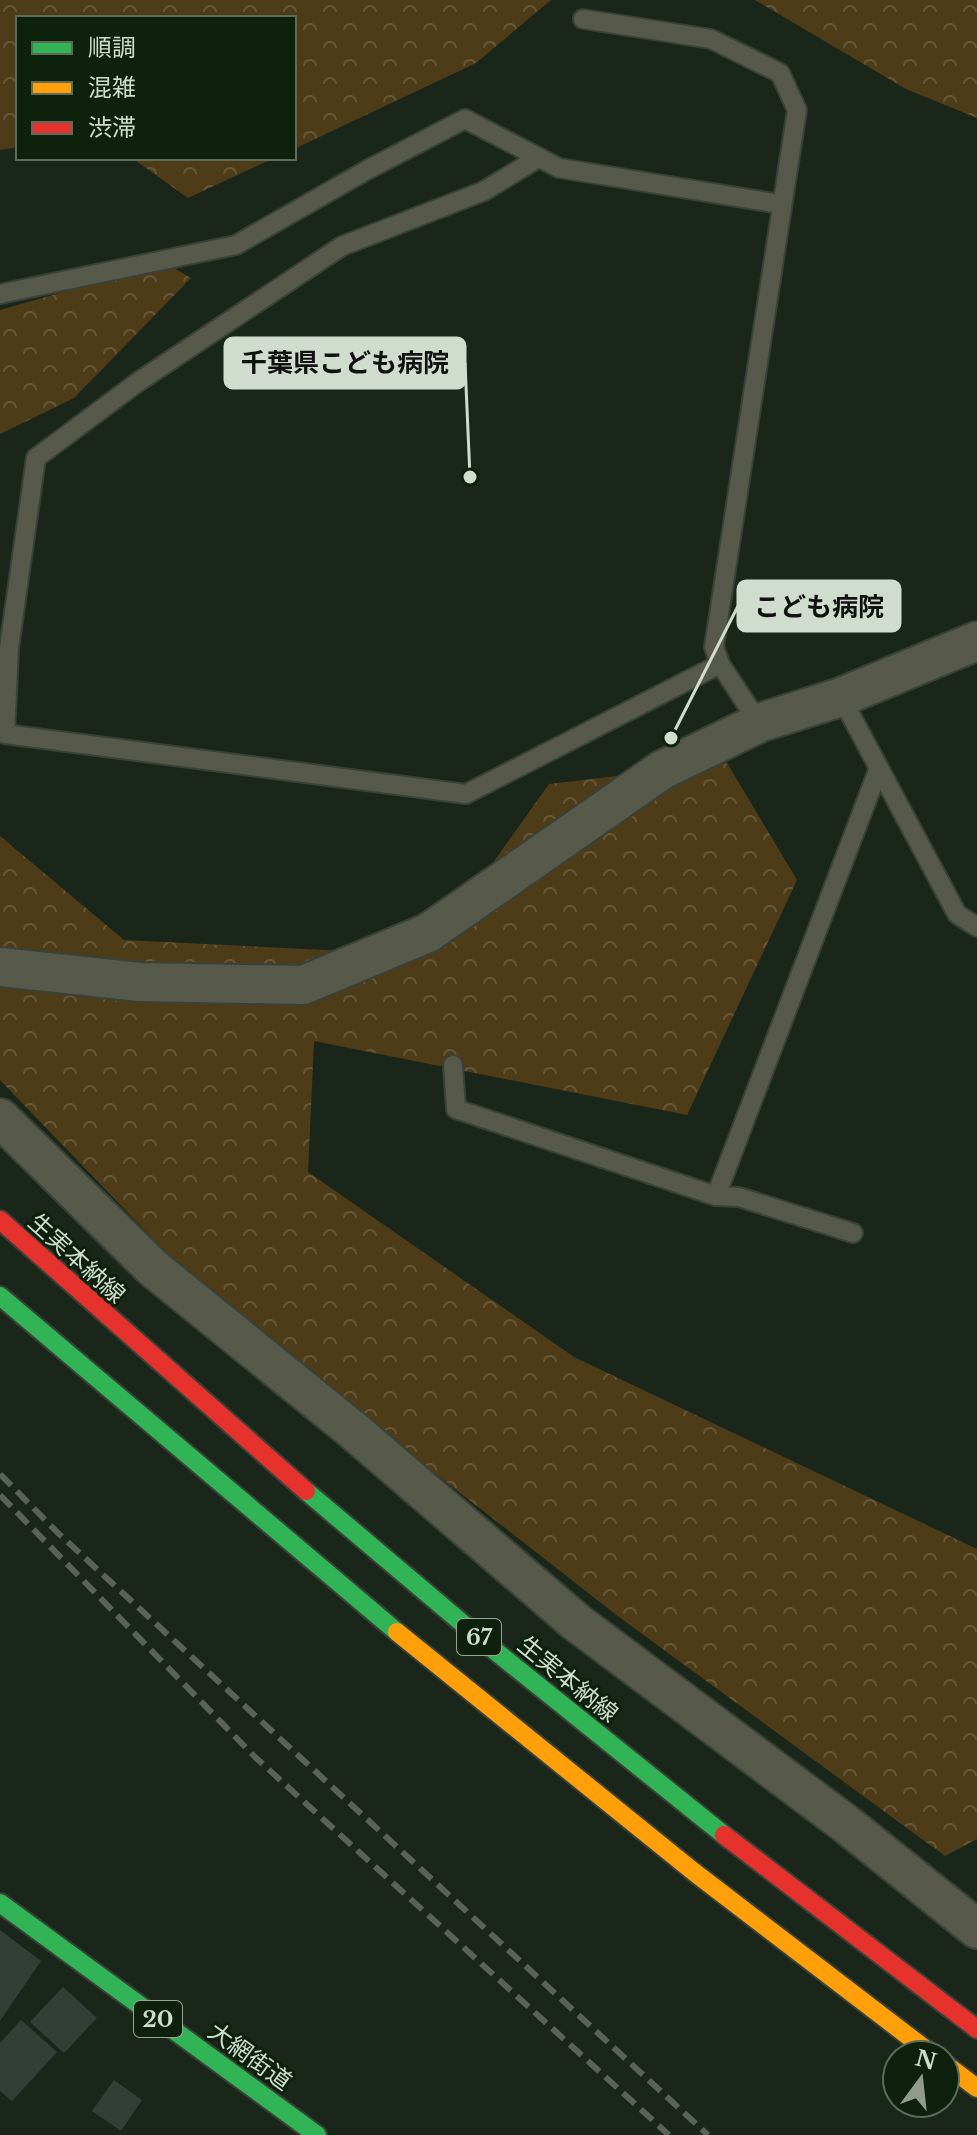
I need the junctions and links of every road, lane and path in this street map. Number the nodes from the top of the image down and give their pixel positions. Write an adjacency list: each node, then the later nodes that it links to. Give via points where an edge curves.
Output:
1 (583, 19): 3 (lane, via 711,39 780,73 797,110)
2 (538, 158): 3 (lane, via 559,168); 4 (lane, via 465,119 236,245); 6 (lane, via 484,191 342,246 138,382 36,458 9,648 5,734 466,794)
3 (780, 204): 6 (lane, via 714,647)
4 (0, 294)
5 (977, 641): 7 (street)
6 (720, 664): 8 (lane)
7 (841, 697): 8 (street); 9 (lane)
8 (759, 723): 11 (street, via 662,770 428,933 303,985 140,982)
9 (879, 768): 10 (lane, via 957,914); 14 (lane)
10 (977, 927)
11 (0, 967)
12 (453, 1065): 14 (lane, via 456,1109)
13 (0, 1118): 19 (street, via 153,1268 576,1622)
14 (716, 1196): 16 (lane, via 739,1197)
15 (0, 1220): 20 (main road, 生実本納線 / 67, via 452,1615 663,1787)
16 (853, 1233)
17 (0, 1296): 21 (main road, 67, via 343,1590 709,1886)
18 (0, 1903): 22 (main road, 大網街道 / 20)
19 (977, 1929)
20 (977, 2029)
21 (912, 2039)
22 (317, 2135)

